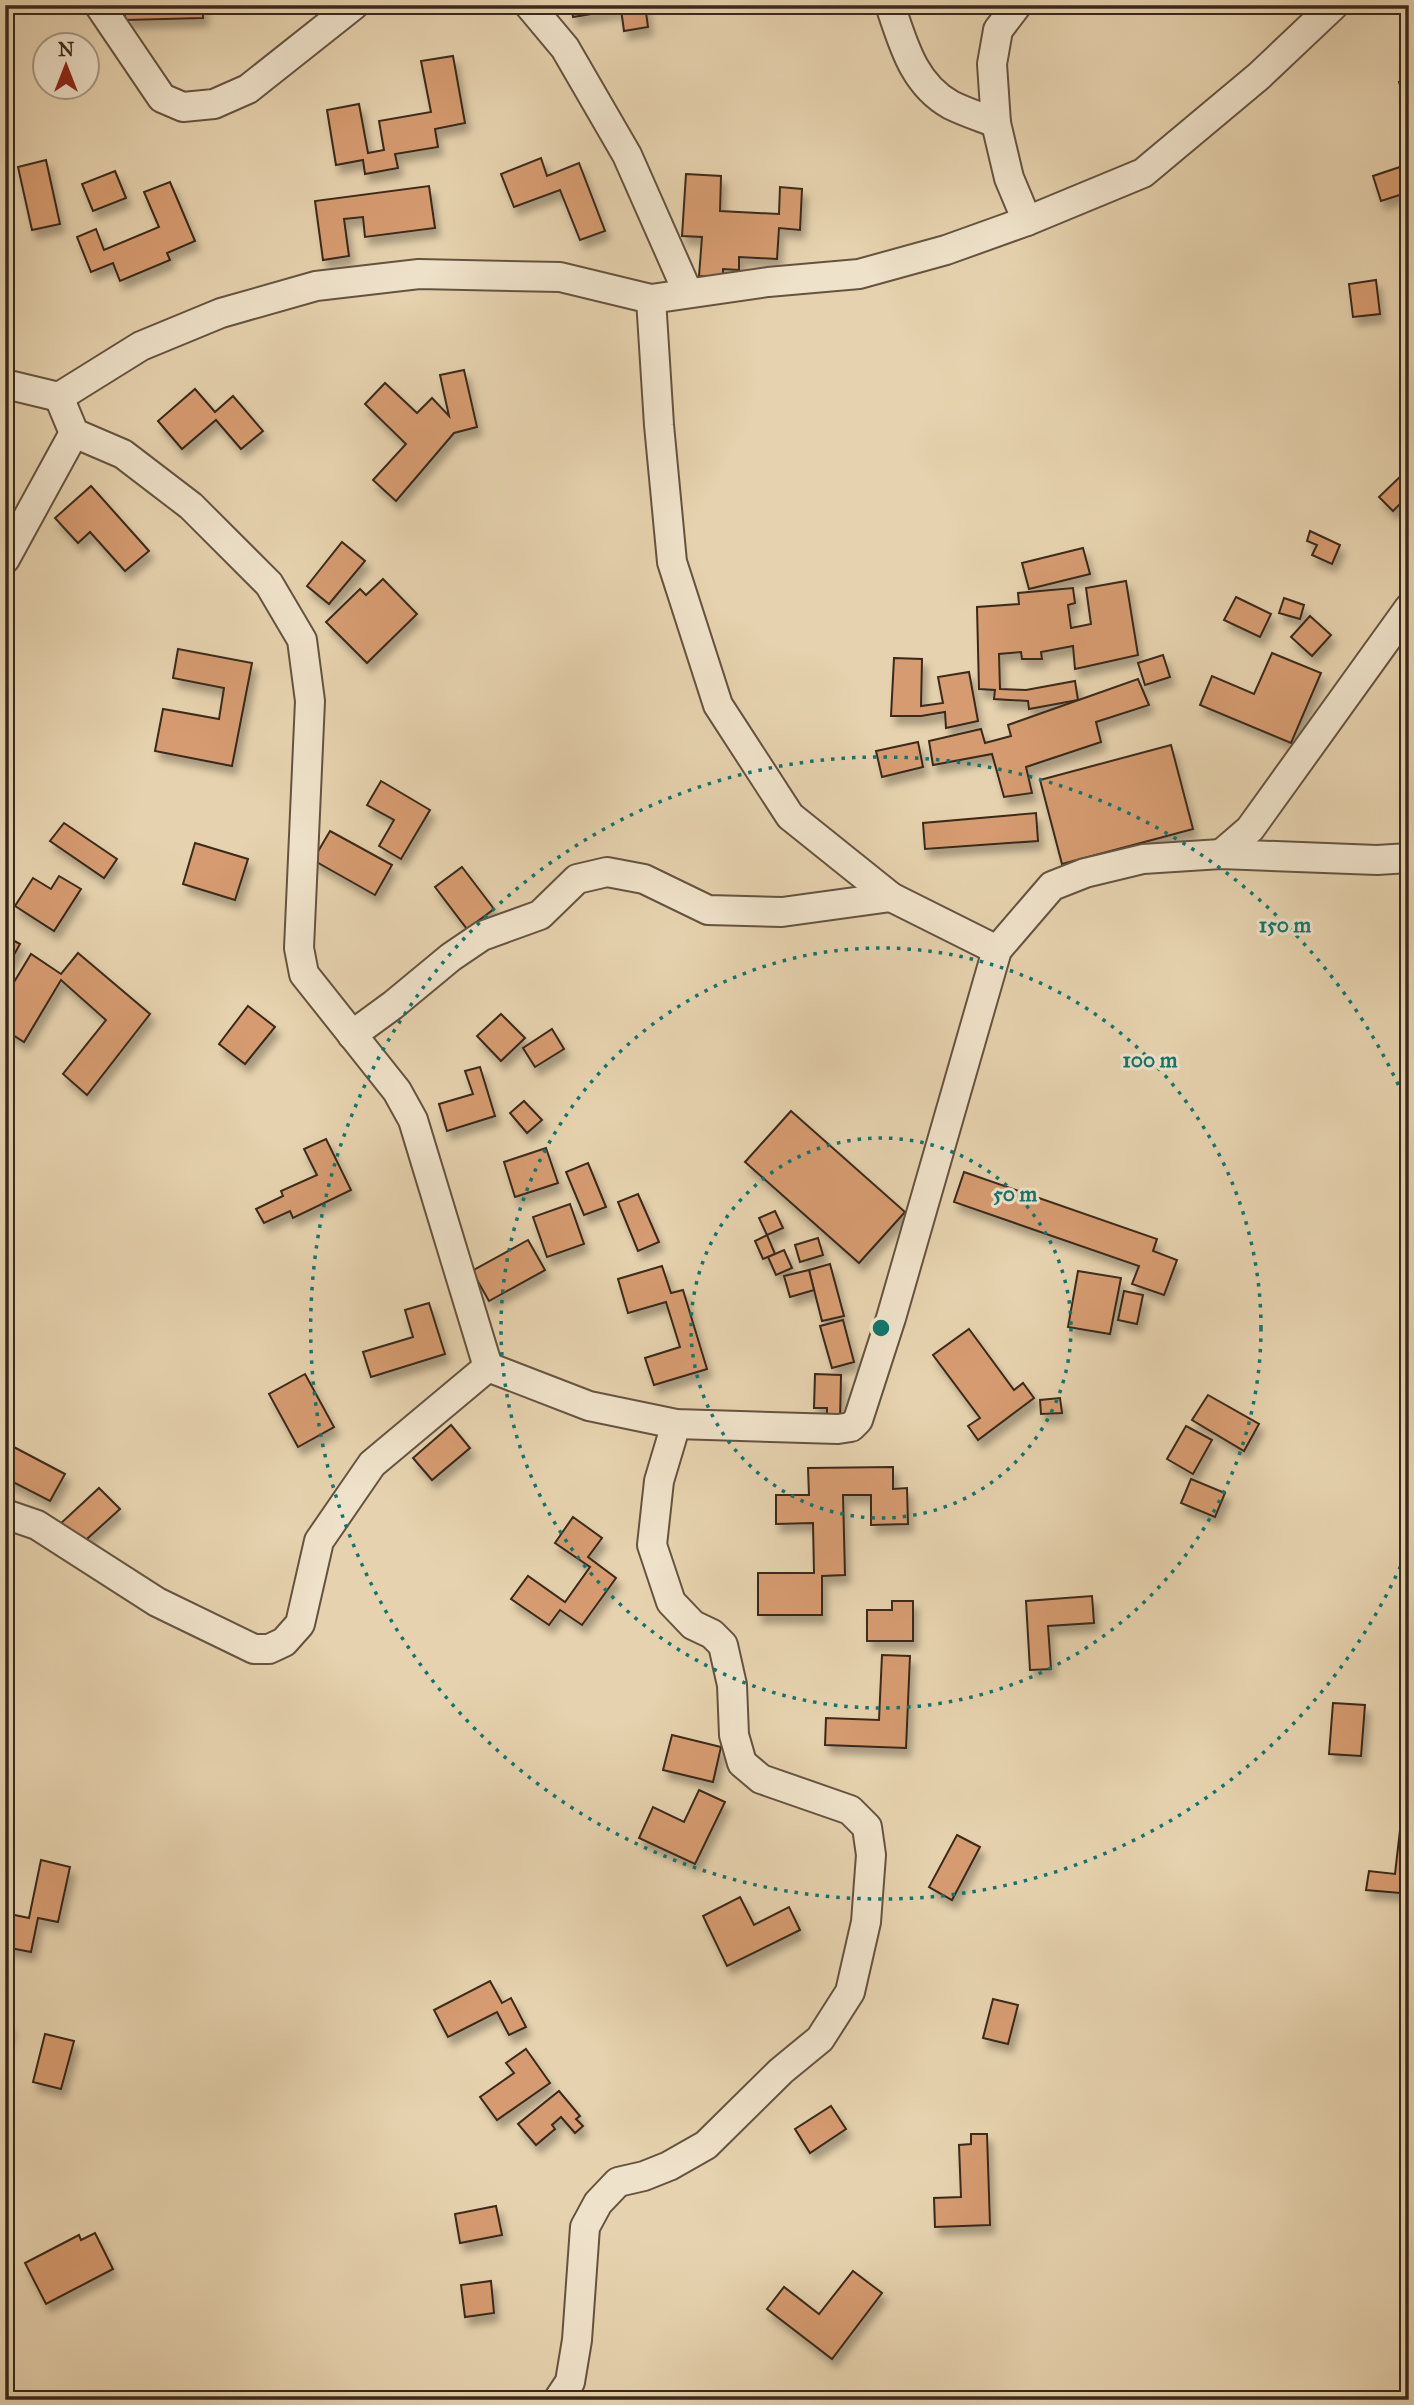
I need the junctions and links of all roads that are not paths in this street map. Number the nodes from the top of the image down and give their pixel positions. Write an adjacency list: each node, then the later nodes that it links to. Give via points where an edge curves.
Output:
1 (99, 5): 2 (street, via 162,98 183,107 214,104 248,89)
2 (355, 5)
3 (529, 5): 9 (street, via 565,48 627,155)
4 (890, 5): 7 (street, via 910,63 926,86 950,104)
5 (1017, 5): 7 (street, via 998,30 992,64)
6 (1334, 5): 8 (street, via 1259,76 1143,173)
7 (996, 123): 8 (street, via 1009,178)
8 (1027, 221): 9 (street, via 859,274)
9 (688, 293): 10 (street)
10 (651, 299): 12 (street, via 560,276 419,274 316,286 221,313 141,346); 18 (street, via 673,562 718,705 790,816)
11 (5, 384): 12 (street)
12 (59, 397): 13 (street)
13 (74, 433): 14 (street); 20 (street, via 123,454 191,506 269,584 302,640 310,701 299,948 304,974)
14 (5, 559)
15 (1409, 608): 16 (street, via 1250,829)
16 (1221, 854): 17 (street); 19 (street, via 1143,859 1052,886)
17 (1409, 858)
18 (891, 897): 19 (street); 20 (street, via 782,912 708,910 644,879 607,872 577,879 540,915 482,936)
19 (997, 950): 22 (street, via 858,1420 851,1427 838,1429)
20 (352, 1035): 21 (street, via 397,1091 413,1119)
21 (488, 1367): 22 (street, via 589,1406); 23 (street, via 372,1464 319,1541 300,1624 270,1650 254,1650 157,1602 37,1525)
22 (676, 1424): 24 (street, via 659,1481 652,1545 671,1602 693,1625 723,1645 741,1763 761,1779 850,1810 867,1827 871,1855 866,1922 850,1992 820,2039 706,2145 669,2166 618,2182 597,2203 585,2227 570,2382)
23 (5, 1514)
24 (558, 2400)

